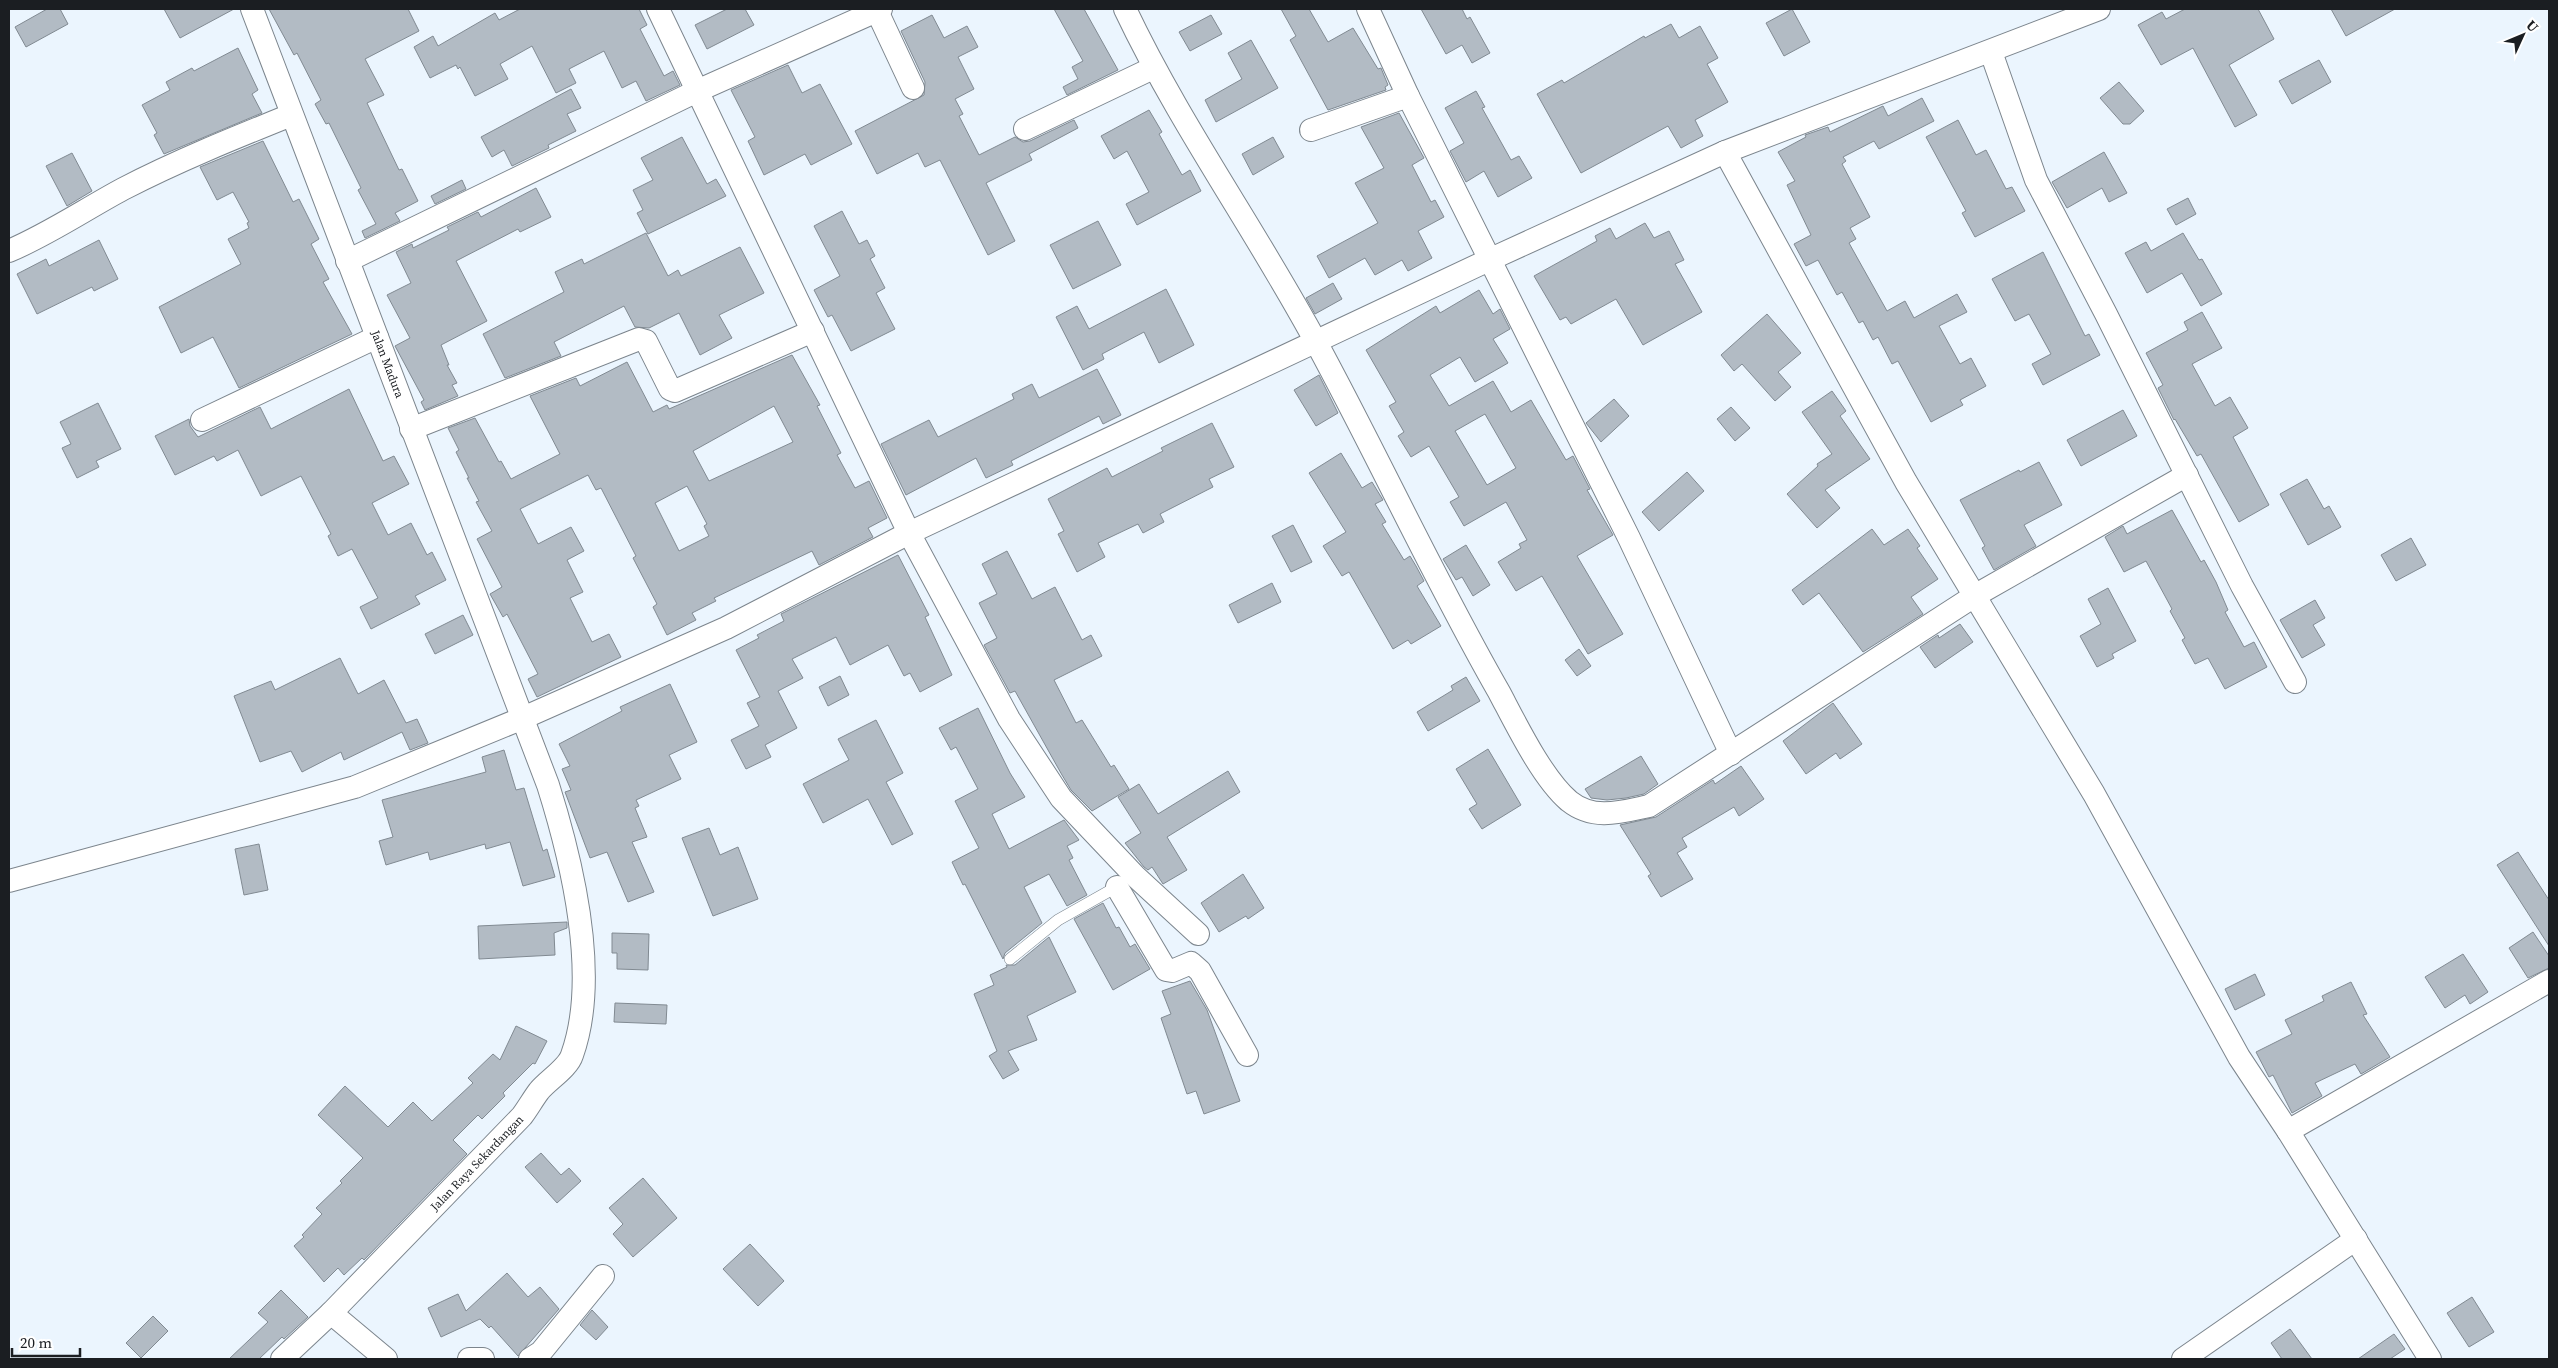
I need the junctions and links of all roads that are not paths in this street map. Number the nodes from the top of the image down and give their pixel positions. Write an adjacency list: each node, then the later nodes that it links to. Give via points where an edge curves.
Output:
1 (252, 9): 12 (street, Jalan Madura)
2 (658, 9): 10 (street)
3 (1125, 9): 8 (street)
4 (1368, 9): 11 (street)
5 (2099, 9): 7 (street)
6 (879, 10): 9 (street); 10 (street)
7 (1991, 52): 15 (street); 24 (street, via 2036,180)
8 (1153, 68): 13 (street); 21 (street)
9 (913, 88)
10 (698, 91): 18 (street); 19 (street)
11 (1408, 96): 14 (street); 17 (street)
12 (291, 115): 16 (street, via 124,188 39,238); 18 (street, Jalan Madura)
13 (1025, 129)
14 (1311, 130)
15 (1725, 152): 17 (street); 26 (street, via 1906,482)
16 (9, 251)
17 (1491, 259): 21 (street); 29 (street, via 1630,538)
18 (347, 261): 20 (street, Jalan Madura)
19 (813, 331): 23 (street, via 675,391 670,388 646,341 639,339); 25 (street)
20 (377, 337): 22 (street); 23 (street, Jalan Madura)
21 (1316, 341): 25 (street); 29 (street, via 1453,612 1546,772 1568,800 1584,811 1598,814 1650,806)
22 (202, 420)
23 (411, 429): 28 (street, Jalan Madura)
24 (2187, 475): 26 (street); 27 (street)
25 (910, 533): 28 (street, via 726,628); 31 (street, via 1031,756)
26 (1976, 595): 29 (street); 36 (street, via 2094,794 2239,1057)
27 (2295, 682)
28 (523, 718): 30 (street, via 355,787); 39 (street, Jalan Raya Sekardangan, via 566,843 582,948 583,1005 572,1057 540,1090 522,1116)
29 (1731, 754)
30 (9, 880)
31 (1126, 882): 32 (street); 33 (lane, via 1058,920); 35 (street, via 1166,970 1172,971 1191,963 1200,970)
32 (1198, 934)
33 (1010, 959)
34 (2549, 981): 36 (street)
35 (1247, 1055)
36 (2288, 1131): 37 (street)
37 (2356, 1239): 45 (street); 46 (street)
38 (603, 1276): 44 (street, via 541,1352)
39 (331, 1314): 40 (street, Jalan Raya Sekardangan); 41 (street)
40 (282, 1359)
41 (386, 1359)
42 (469, 1359): 43 (street)
43 (483, 1359)
44 (530, 1359)
45 (2183, 1359)
46 (2430, 1359)

